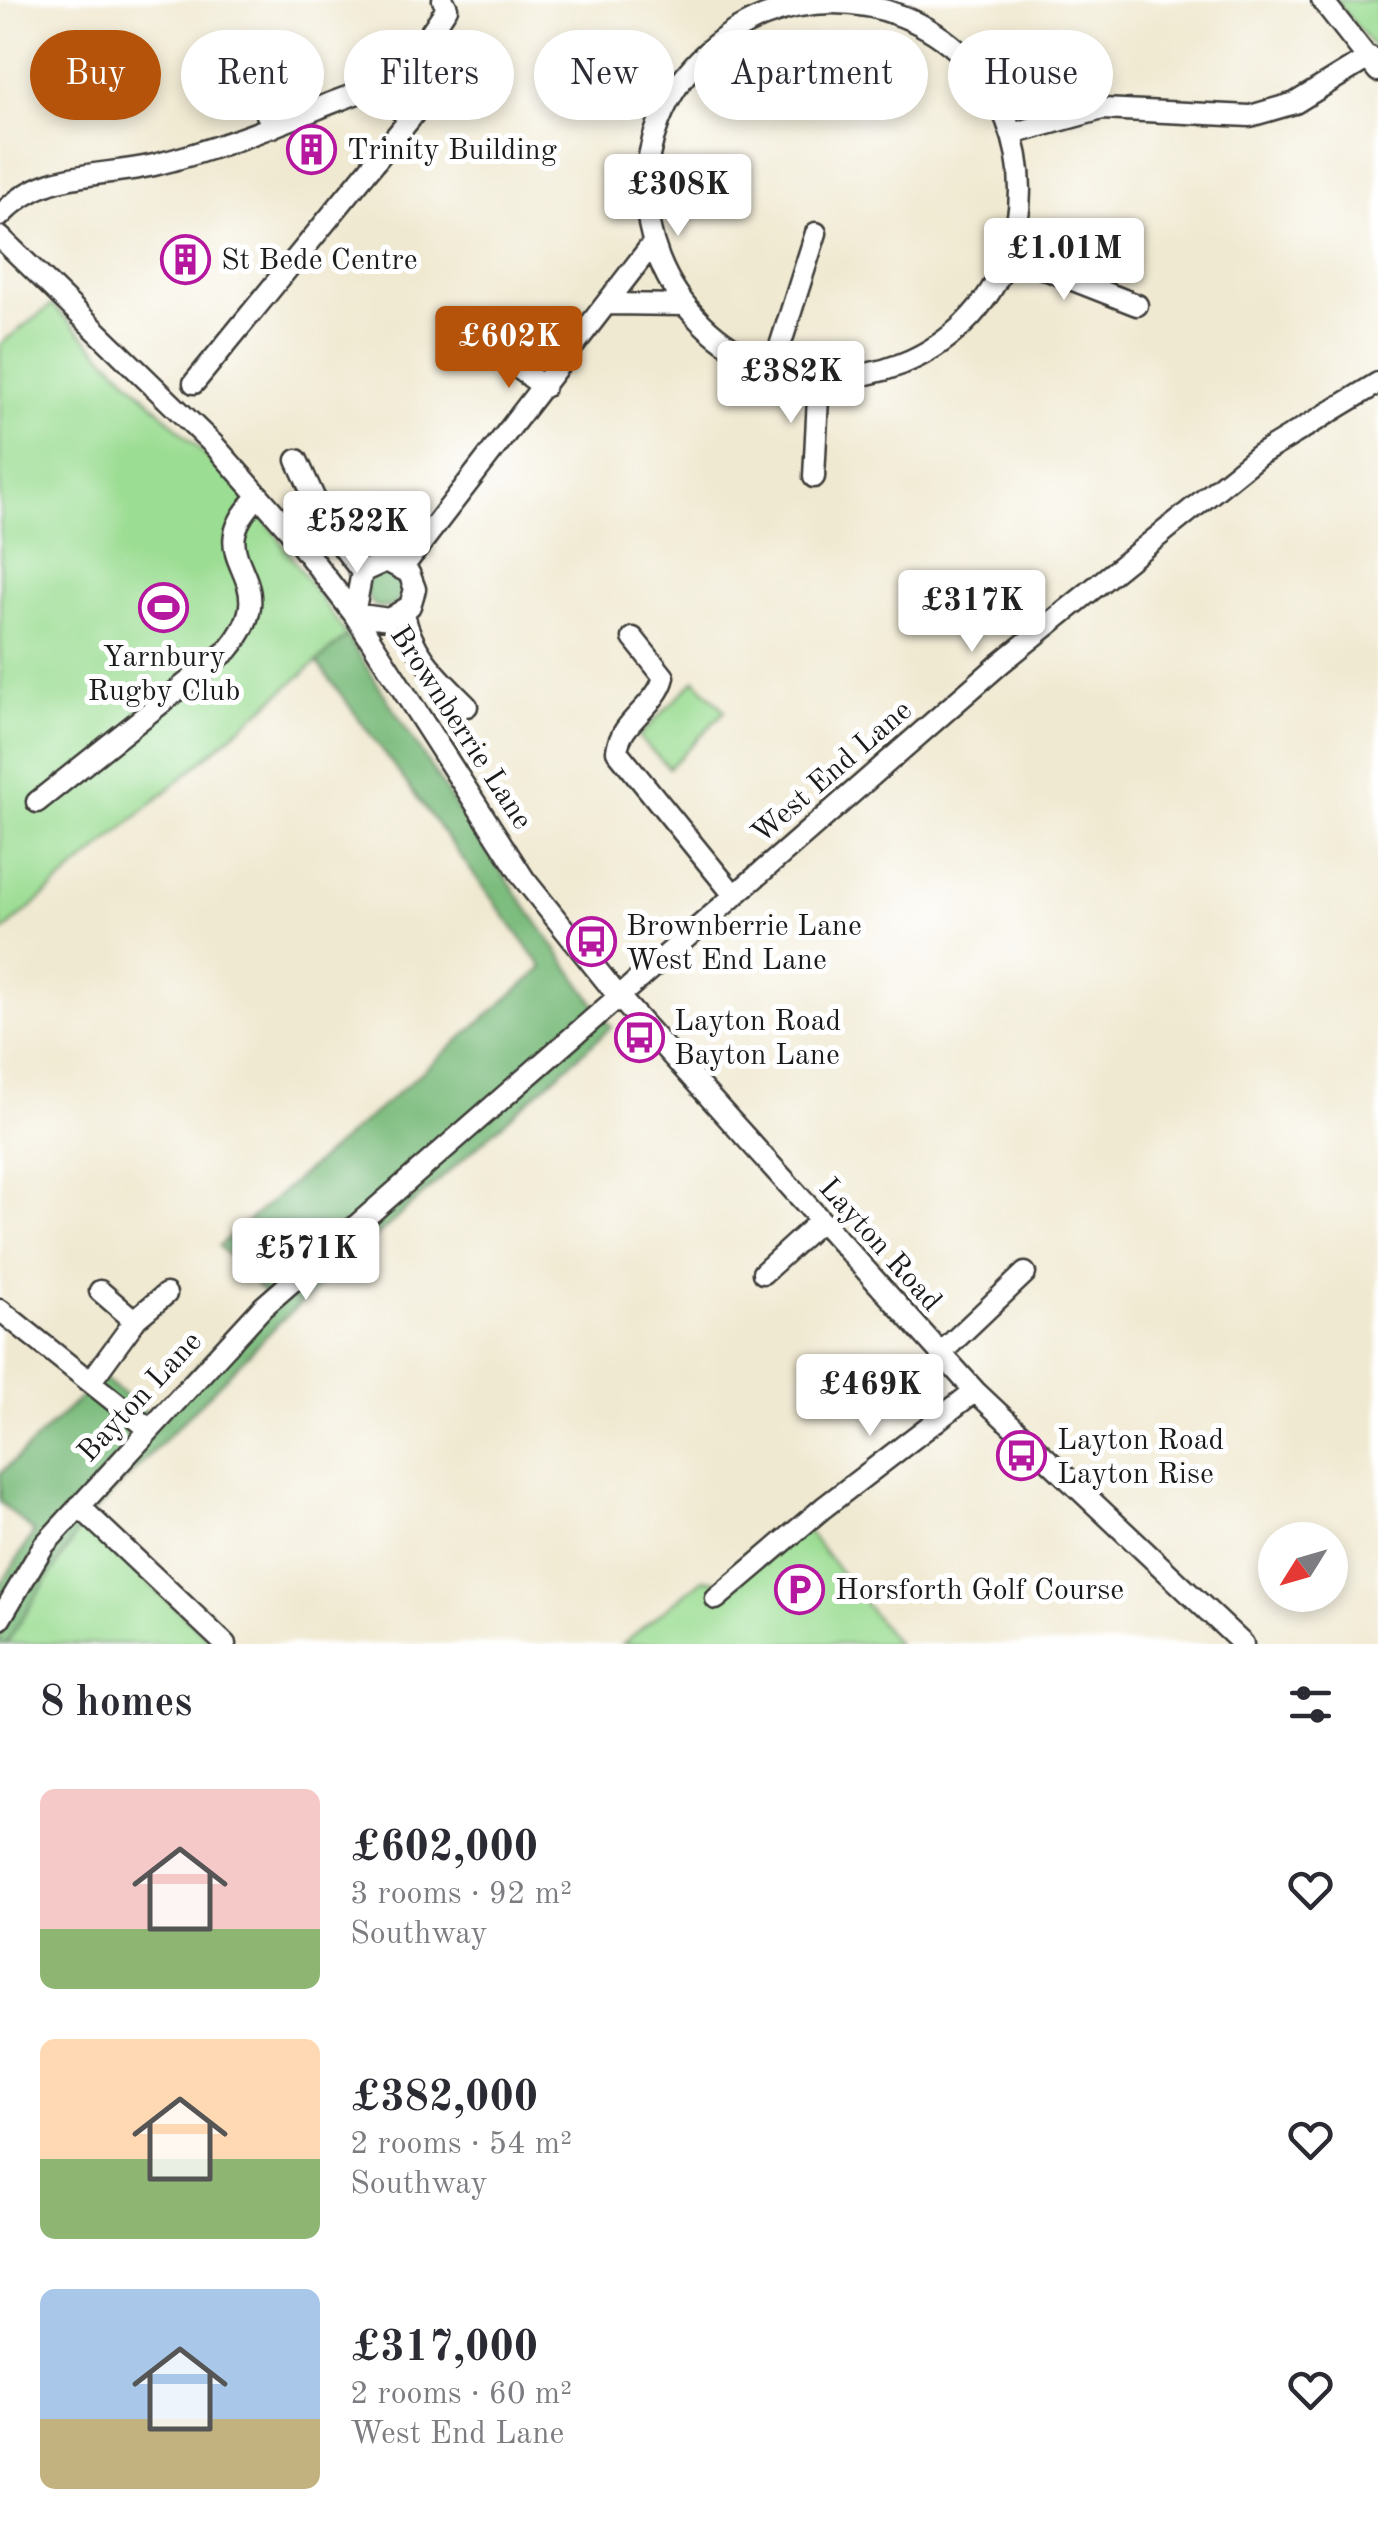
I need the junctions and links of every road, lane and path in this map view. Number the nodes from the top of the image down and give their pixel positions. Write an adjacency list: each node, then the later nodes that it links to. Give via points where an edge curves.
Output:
1 (443, 0): 3 (street, via 447,8)
2 (1322, 0): 4 (street)
3 (433, 30)
4 (1374, 64): 9 (street, via 1295,103 1250,116 1102,109)
5 (344, 97): 8 (street)
6 (270, 120): 8 (street)
7 (408, 120): 21 (street)
8 (273, 126): 10 (street, via 154,165 67,175 34,188)
9 (1012, 134): 13 (street, via 992,90 920,24 875,7 826,2 778,10 734,30 696,61 668,101 651,146 646,195); 14 (street, via 1021,194)
10 (0, 216)
11 (816, 233): 19 (street)
12 (0, 237): 26 (street, Brownberrie Lane)
13 (653, 243): 15 (street); 16 (street)
14 (1009, 255): 17 (street); 20 (street, via 994,287 941,344 862,376)
15 (610, 304): 16 (street); 23 (street)
16 (684, 304): 19 (street, via 710,331)
17 (1138, 305)
18 (465, 329): 23 (street)
19 (773, 368): 20 (street)
20 (819, 377): 25 (street)
21 (194, 383)
22 (1378, 383): 34 (street, West End Lane, via 1259,455 1002,663)
23 (544, 387): 27 (street)
24 (297, 460): 28 (street, via 328,528)
25 (814, 476)
26 (259, 496): 30 (street, Brownberrie Lane); 33 (street, via 234,529 236,556 252,589 245,630)
27 (403, 567): 28 (street, via 386,561); 29 (street, via 415,590)
28 (362, 572): 30 (street)
29 (404, 613): 30 (street, via 389,619); 32 (street, via 408,636)
30 (354, 614): 35 (street, Brownberrie Lane, via 524,879)
31 (633, 638): 34 (street, via 664,677 622,734 620,758)
32 (467, 706)
33 (36, 802)
34 (734, 895): 35 (street, West End Lane)
35 (618, 996): 36 (street, Layton Road); 46 (street, Bayton Lane, via 263,1307)
36 (819, 1222): 37 (street); 43 (street, Layton Road)
37 (763, 1273)
38 (1026, 1273): 43 (street)
39 (100, 1291): 42 (street)
40 (166, 1294): 42 (street)
41 (0, 1310): 44 (street)
42 (135, 1321): 44 (street)
43 (940, 1354): 45 (street, Layton Road)
44 (91, 1381): 46 (street)
45 (975, 1391): 48 (street); 51 (street, Layton Road)
46 (149, 1429): 47 (street, Bayton Lane)
47 (79, 1506): 49 (street, Bayton Lane, via 44,1545); 50 (street)
48 (716, 1599)
49 (0, 1619)
50 (225, 1644)
51 (1243, 1644)

